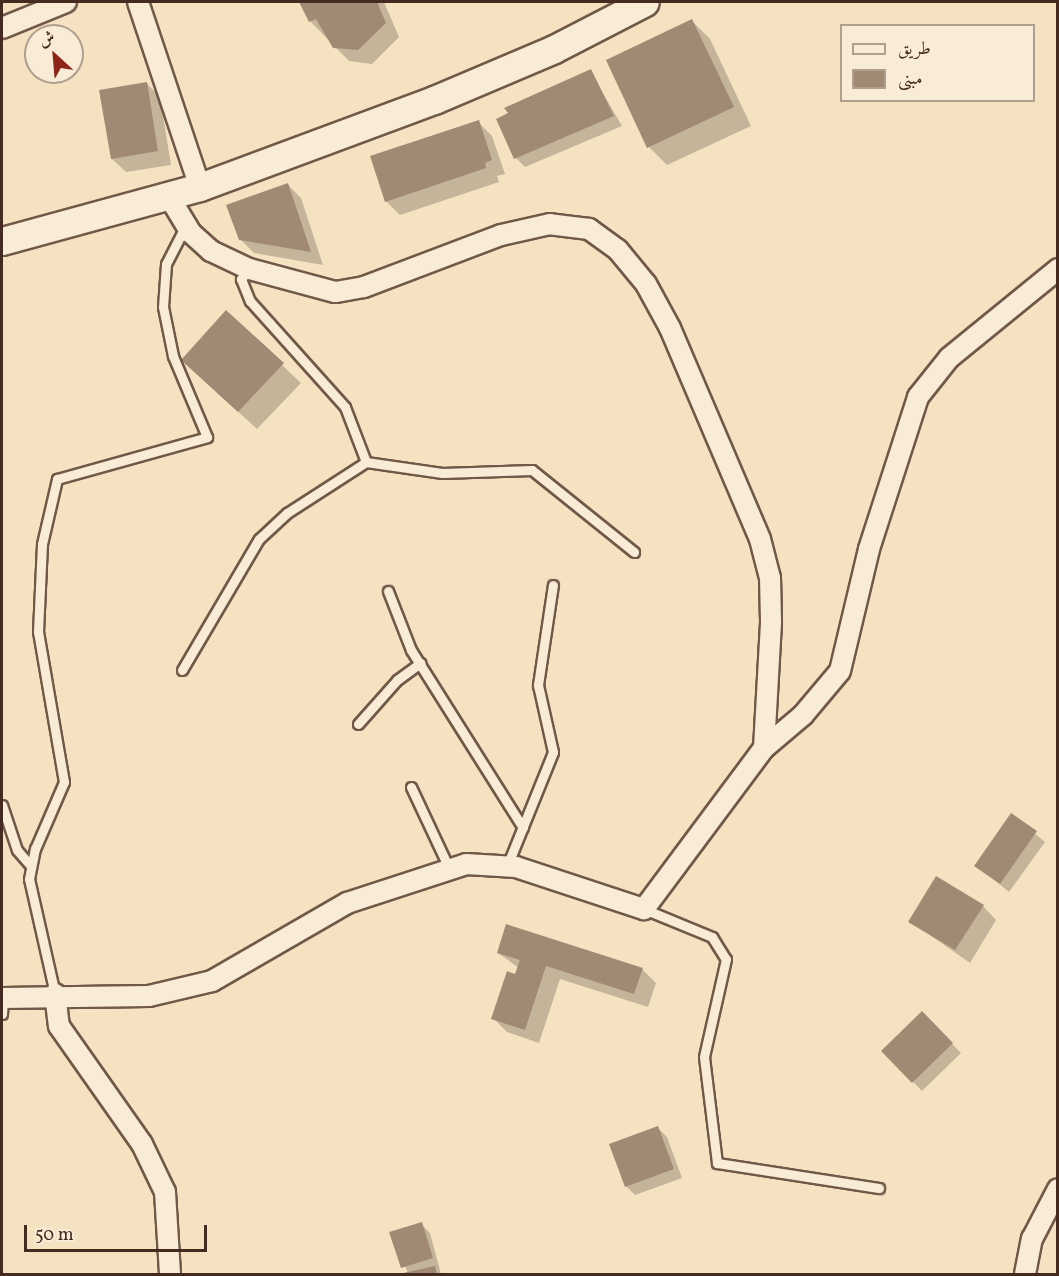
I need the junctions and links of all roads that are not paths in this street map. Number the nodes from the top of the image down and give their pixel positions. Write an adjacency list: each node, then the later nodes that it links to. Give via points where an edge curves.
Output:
1 (66, 2): 4 (street)
2 (138, 2): 5 (street)
3 (645, 2): 5 (main road, via 476,84)
4 (2, 28)
5 (200, 187): 6 (main road)
6 (168, 195): 7 (street); 8 (main road)
7 (186, 225): 9 (street, via 211,252); 22 (lane, via 169,256 163,307 173,356 207,436 57,479 42,544 37,618 64,782)
8 (2, 241)
9 (249, 269): 11 (lane, via 241,279 250,301 345,407); 18 (street, via 335,292 364,287 501,235 550,224 588,229 618,250 646,284 670,328 760,539 770,578 771,621)
10 (1058, 269): 18 (street, via 949,358 918,397 868,549 840,672 803,715)
11 (366, 462): 12 (lane, via 442,473 532,470); 16 (lane, via 287,513 259,539)
12 (634, 552)
13 (553, 585): 21 (lane, via 538,685 553,752)
14 (388, 591): 15 (lane)
15 (420, 663): 17 (lane, via 397,680); 21 (lane)
16 (182, 670)
17 (358, 724)
18 (764, 748): 25 (street)
19 (411, 787): 24 (lane)
20 (2, 805): 22 (lane, via 17,850)
21 (524, 828): 23 (lane)
22 (30, 865): 26 (lane)
23 (507, 866): 24 (street); 25 (street)
24 (449, 868): 26 (street, via 347,903 212,981 149,996)
25 (644, 909): 28 (lane, via 712,937 726,959 704,1057 717,1163)
26 (55, 994): 27 (street); 30 (street, via 63,1034 142,1144 165,1192)
27 (2, 1003)
28 (879, 1188)
29 (1058, 1189): 31 (street, via 1032,1239)
30 (170, 1275)
31 (1025, 1275)

